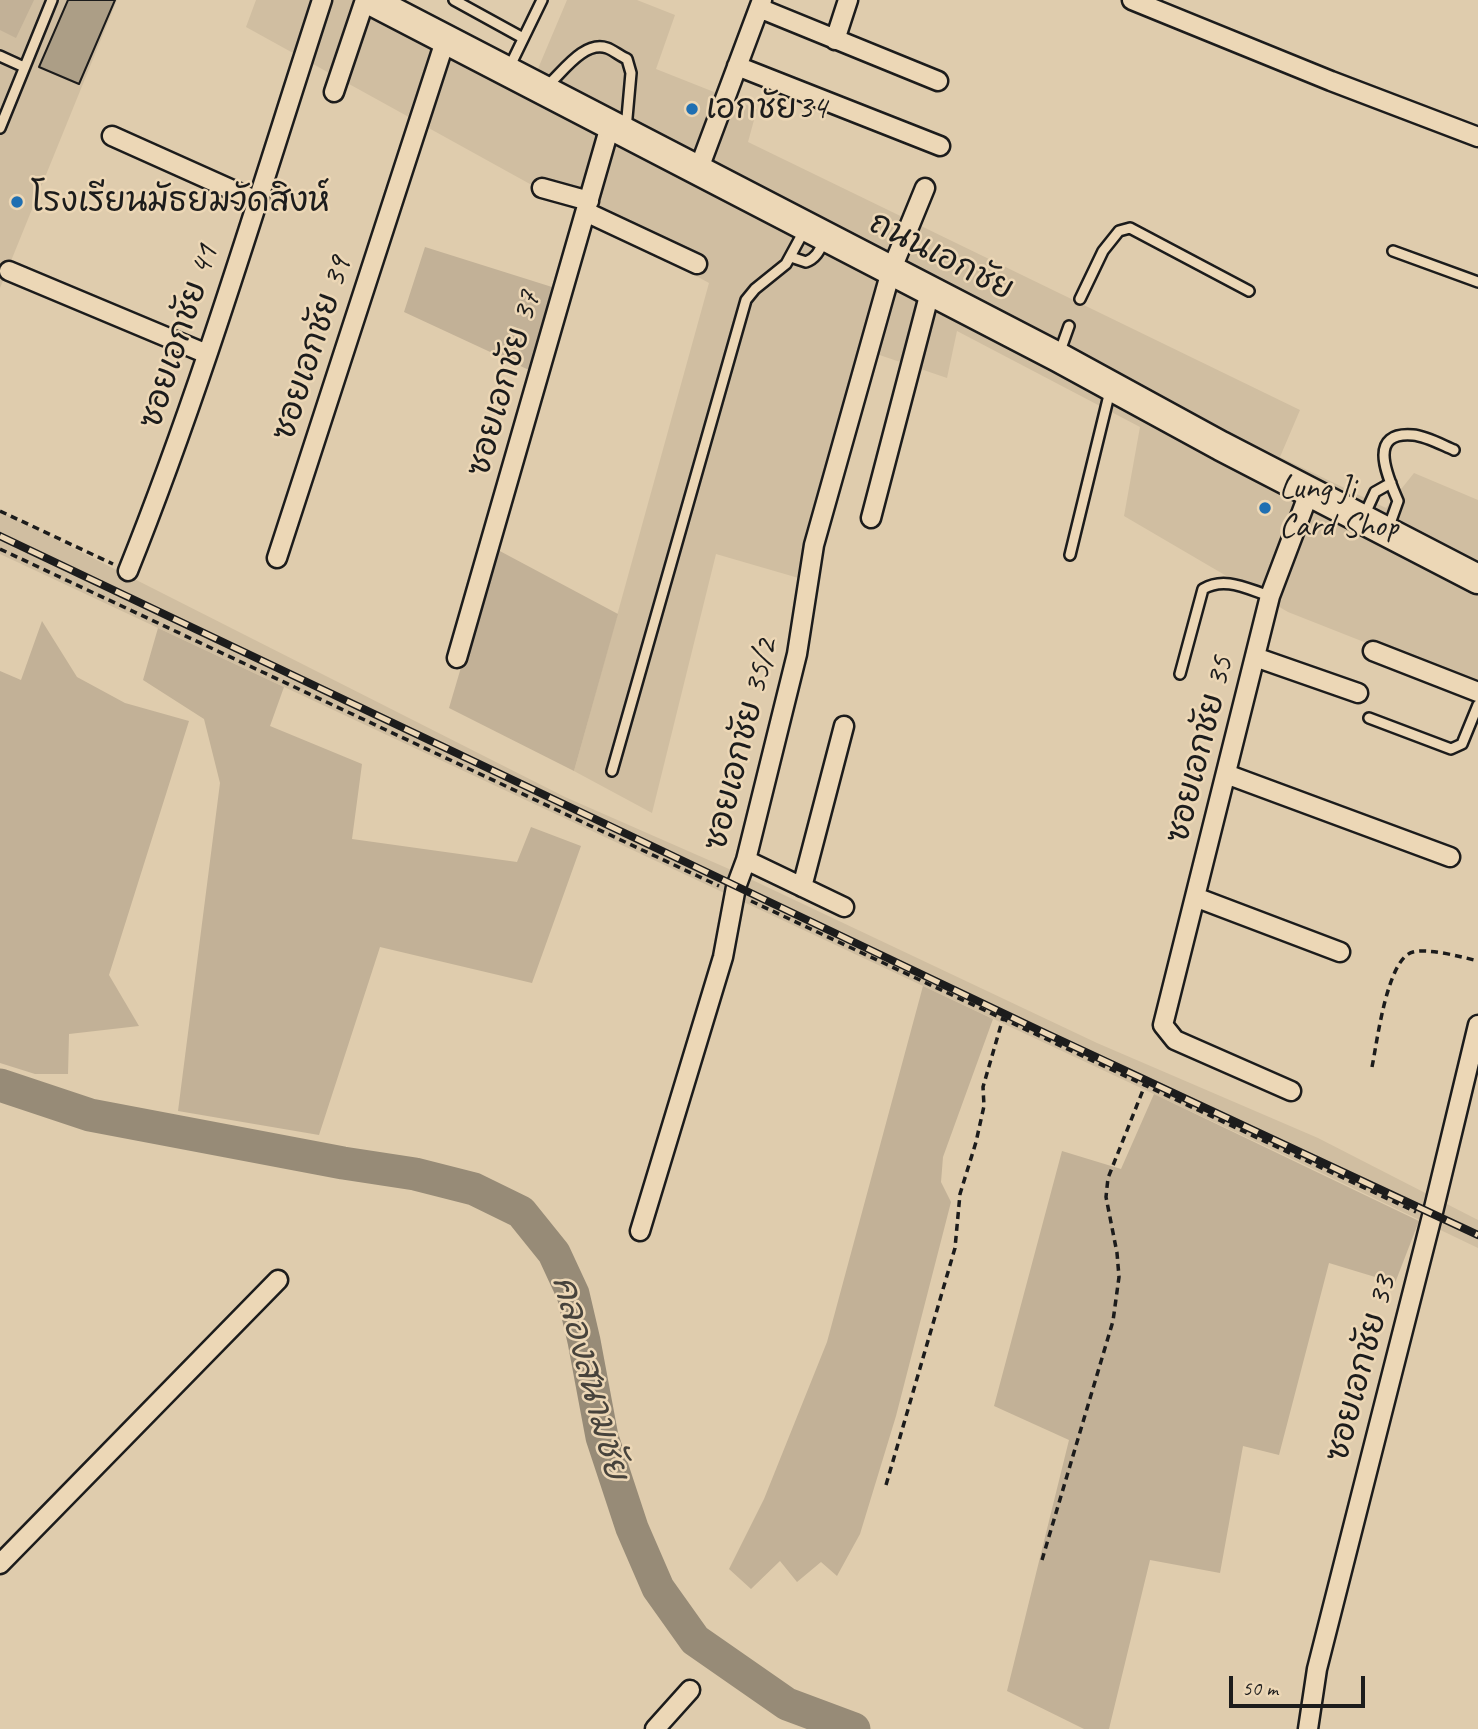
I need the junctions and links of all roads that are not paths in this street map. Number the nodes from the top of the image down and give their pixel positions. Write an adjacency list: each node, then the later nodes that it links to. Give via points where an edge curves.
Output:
1 (52, 0): 14 (lane)
2 (322, 0): 27 (street, ซอยเอกชัย 41)
3 (368, 0): 9 (main road, ถนนเอกชัย); 18 (street)
4 (454, 0): 10 (lane)
5 (542, 0): 10 (lane)
6 (848, 0): 11 (street)
7 (1132, 0): 22 (street)
8 (760, 4): 11 (street); 13 (street)
9 (446, 38): 15 (main road, ถนนเอกชัย); 50 (street, ซอยเอกชัย 39)
10 (523, 38): 15 (lane)
11 (835, 40): 16 (street)
12 (0, 56): 14 (lane)
13 (737, 66): 23 (street); 24 (street)
14 (24, 67): 19 (lane)
15 (507, 71): 17 (main road, ถนนเอกชัย)
16 (938, 81)
17 (543, 90): 20 (main road, ถนนเอกชัย); 20 (lane, via 578,57 594,47 606,47 627,59 631,73)
18 (334, 92)
19 (0, 128)
20 (618, 130): 24 (main road, ถนนเอกชัย); 28 (street, ซอยเอกชัย 37)
21 (112, 136): 27 (street)
22 (1478, 137)
23 (940, 146)
24 (698, 171): 29 (main road, ถนนเอกชัย)
25 (542, 188): 28 (street)
26 (925, 188): 34 (street, ซอยเอกชัย 35/2)
27 (257, 201): 40 (street, ซอยเอกชัย 41)
28 (587, 206): 32 (street); 56 (street, ซอยเอกชัย 37)
29 (816, 233): 31 (lane); 31 (lane, via 816,256 811,261); 34 (main road, ถนนเอกชัย)
30 (1392, 251): 35 (lane)
31 (791, 257): 63 (lane, via 746,300)
32 (697, 264)
33 (9, 271): 40 (street)
34 (891, 271): 37 (main road, ถนนเอกชัย); 66 (street, ซอยเอกชัย 35/2, via 814,545 797,654)
35 (1478, 282)
36 (1249, 291): 38 (lane, via 1130,228 1119,231 1103,251)
37 (930, 292): 41 (main road, ถนนเอกชัย); 46 (street)
38 (1080, 299)
39 (1069, 326): 41 (lane)
40 (207, 354): 51 (street, ซอยเอกชัย 41)
41 (1058, 357): 42 (main road, ถนนเอกชัย)
42 (1112, 386): 45 (main road, ถนนเอกชัย); 49 (lane)
43 (1454, 450): 44 (lane, via 1414,435 1399,436 1387,443 1383,454)
44 (1391, 483): 47 (lane, via 1376,492); 48 (lane, via 1398,501)
45 (1309, 493): 47 (main road, ถนนเอกชัย); 53 (street, ซอยเอกชัย 35)
46 (871, 518)
47 (1362, 520): 48 (main road, ถนนเอกชัย)
48 (1387, 532): 52 (main road, ถนนเอกชัย)
49 (1070, 555)
50 (277, 558)
51 (128, 571)
52 (1478, 579)
53 (1270, 596): 55 (street, ซอยเอกชัย 35); 57 (lane, via 1228,583 1203,589)
54 (1373, 651): 58 (street)
55 (1255, 657): 59 (street); 64 (street, ซอยเอกชัย 35)
56 (457, 658)
57 (1180, 674)
58 (1478, 692)
59 (1358, 693)
60 (1478, 705): 61 (lane, via 1462,744 1451,749)
61 (1369, 718)
62 (844, 726): 67 (street)
63 (612, 771)
64 (1226, 774): 65 (street); 68 (street, ซอยเอกชัย 35)
65 (1450, 857)
66 (746, 860): 67 (street); 74 (street, ซอยเอกชัย 35/2, via 723,957)
67 (802, 887): 69 (street)
68 (1195, 897): 70 (street); 73 (street, ซอยเอกชัย 35, via 1163,1024 1167,1033)
69 (844, 907)
70 (1340, 952)
71 (1478, 1024): 72 (street, ซอยเอกชัย 33)
72 (1474, 1061): 79 (street, ซอยเอกชัย 33, via 1317,1669)
73 (1291, 1091)
74 (640, 1231)
75 (278, 1280): 76 (street)
76 (0, 1564)
77 (690, 1690): 78 (street)
78 (655, 1729)
79 (1308, 1729)

